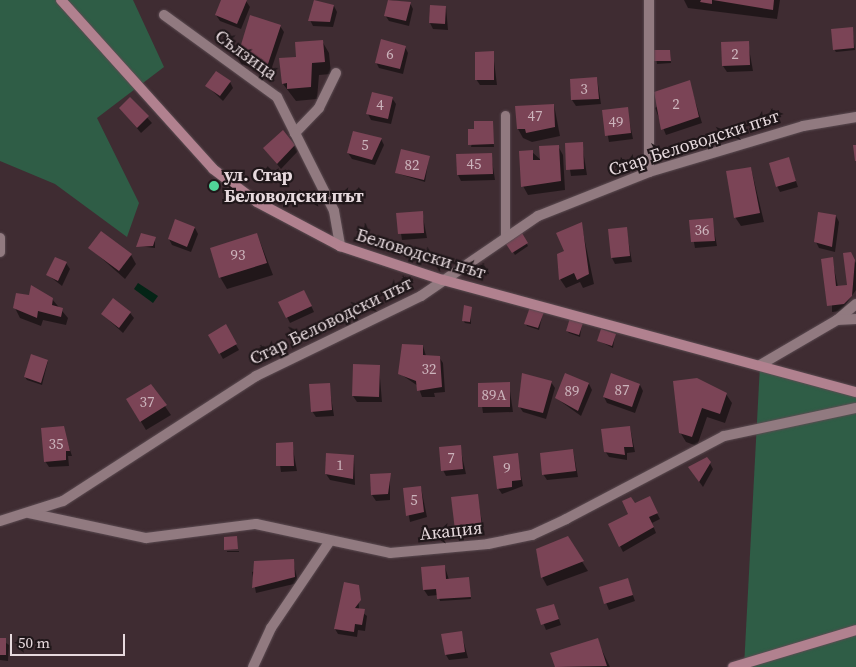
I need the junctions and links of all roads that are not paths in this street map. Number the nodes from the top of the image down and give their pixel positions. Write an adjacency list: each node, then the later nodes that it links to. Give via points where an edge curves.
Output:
1 (61, 0): 11 (street, Беловодски път, via 213,169 258,202)
2 (649, 0): 8 (street)
3 (164, 15): 7 (street, Сълзица, via 276,97)
4 (336, 73): 7 (street, via 319,108)
5 (505, 114): 9 (lane)
6 (856, 117): 8 (street, Стар Беловодски път, via 803,126)
7 (295, 133): 11 (street, Сълзица, via 334,211)
8 (649, 172): 9 (street, Стар Беловодски път, via 569,202)
9 (505, 235): 13 (street, Стар Беловодски път)
10 (0, 238): 12 (street)
11 (340, 246): 13 (street, Беловодски път)
12 (0, 252)
13 (443, 280): 17 (street, Беловодски път); 20 (street, Стар Беловодски път, via 421,296 256,376 63,501)
14 (856, 304): 16 (street)
15 (856, 319): 16 (street)
16 (837, 320): 17 (street)
17 (760, 365): 18 (street, Беловодски път)
18 (856, 392)
19 (856, 408): 22 (street, Акация, via 724,436 532,535 449,549 390,553)
20 (29, 513): 21 (street, Стар Беловодски път); 22 (street, Акация, via 146,538 256,524)
21 (0, 521)
22 (330, 541): 24 (street, via 271,628)
23 (856, 630): 25 (street)
24 (253, 667)
25 (733, 667)

